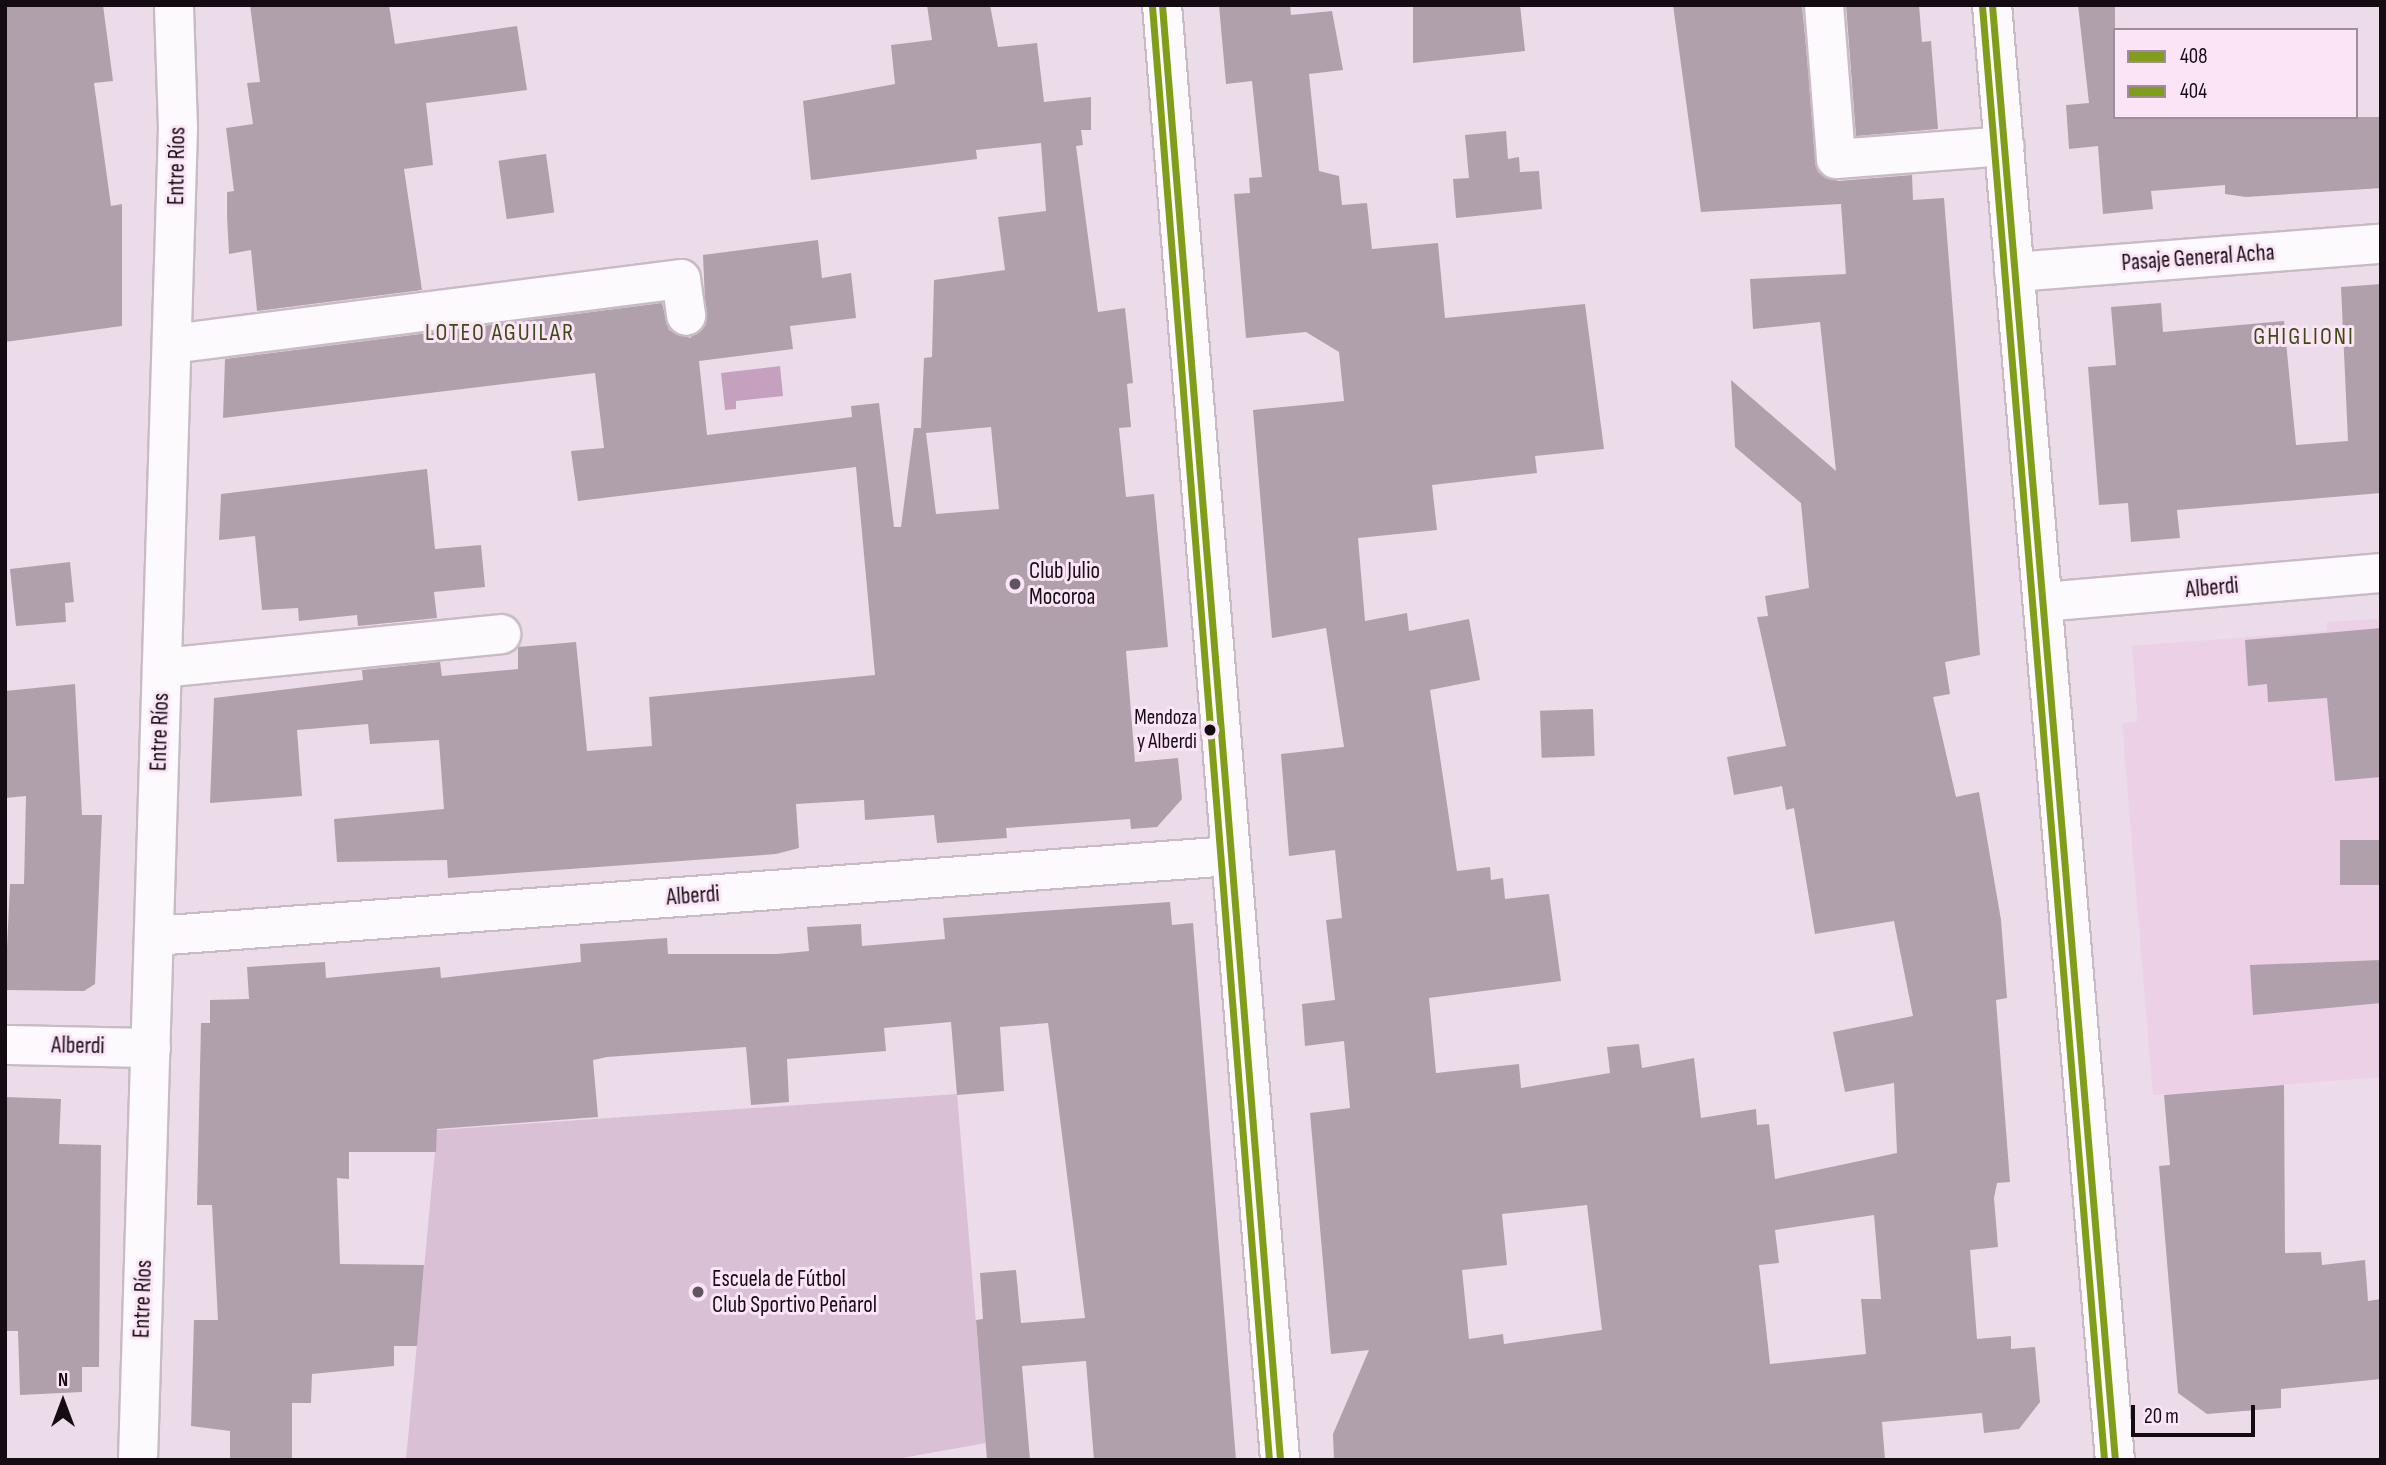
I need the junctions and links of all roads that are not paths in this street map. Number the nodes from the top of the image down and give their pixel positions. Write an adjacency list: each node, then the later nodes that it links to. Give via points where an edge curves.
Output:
1 (174, 5): 9 (street, Entre Ríos, via 178,128)
2 (1162, 5): 14 (street)
3 (1824, 5): 5 (street, via 1836,159)
4 (1992, 5): 5 (street)
5 (2004, 146): 7 (street)
6 (2381, 244): 7 (street, Pasaje General Acha)
7 (2014, 272): 11 (street)
8 (685, 316): 9 (street, via 681,279)
9 (172, 344): 13 (street, Entre Ríos)
10 (2381, 573): 11 (street, Alberdi)
11 (2043, 603): 20 (street)
12 (501, 634): 13 (street)
13 (162, 668): 15 (street, Entre Ríos)
14 (1231, 856): 15 (street, Alberdi); 19 (street)
15 (154, 936): 17 (street, Entre Ríos)
16 (5, 1045): 17 (street, Alberdi)
17 (151, 1048): 18 (street, Entre Ríos)
18 (138, 1460)
19 (1280, 1460)
20 (2115, 1460)

